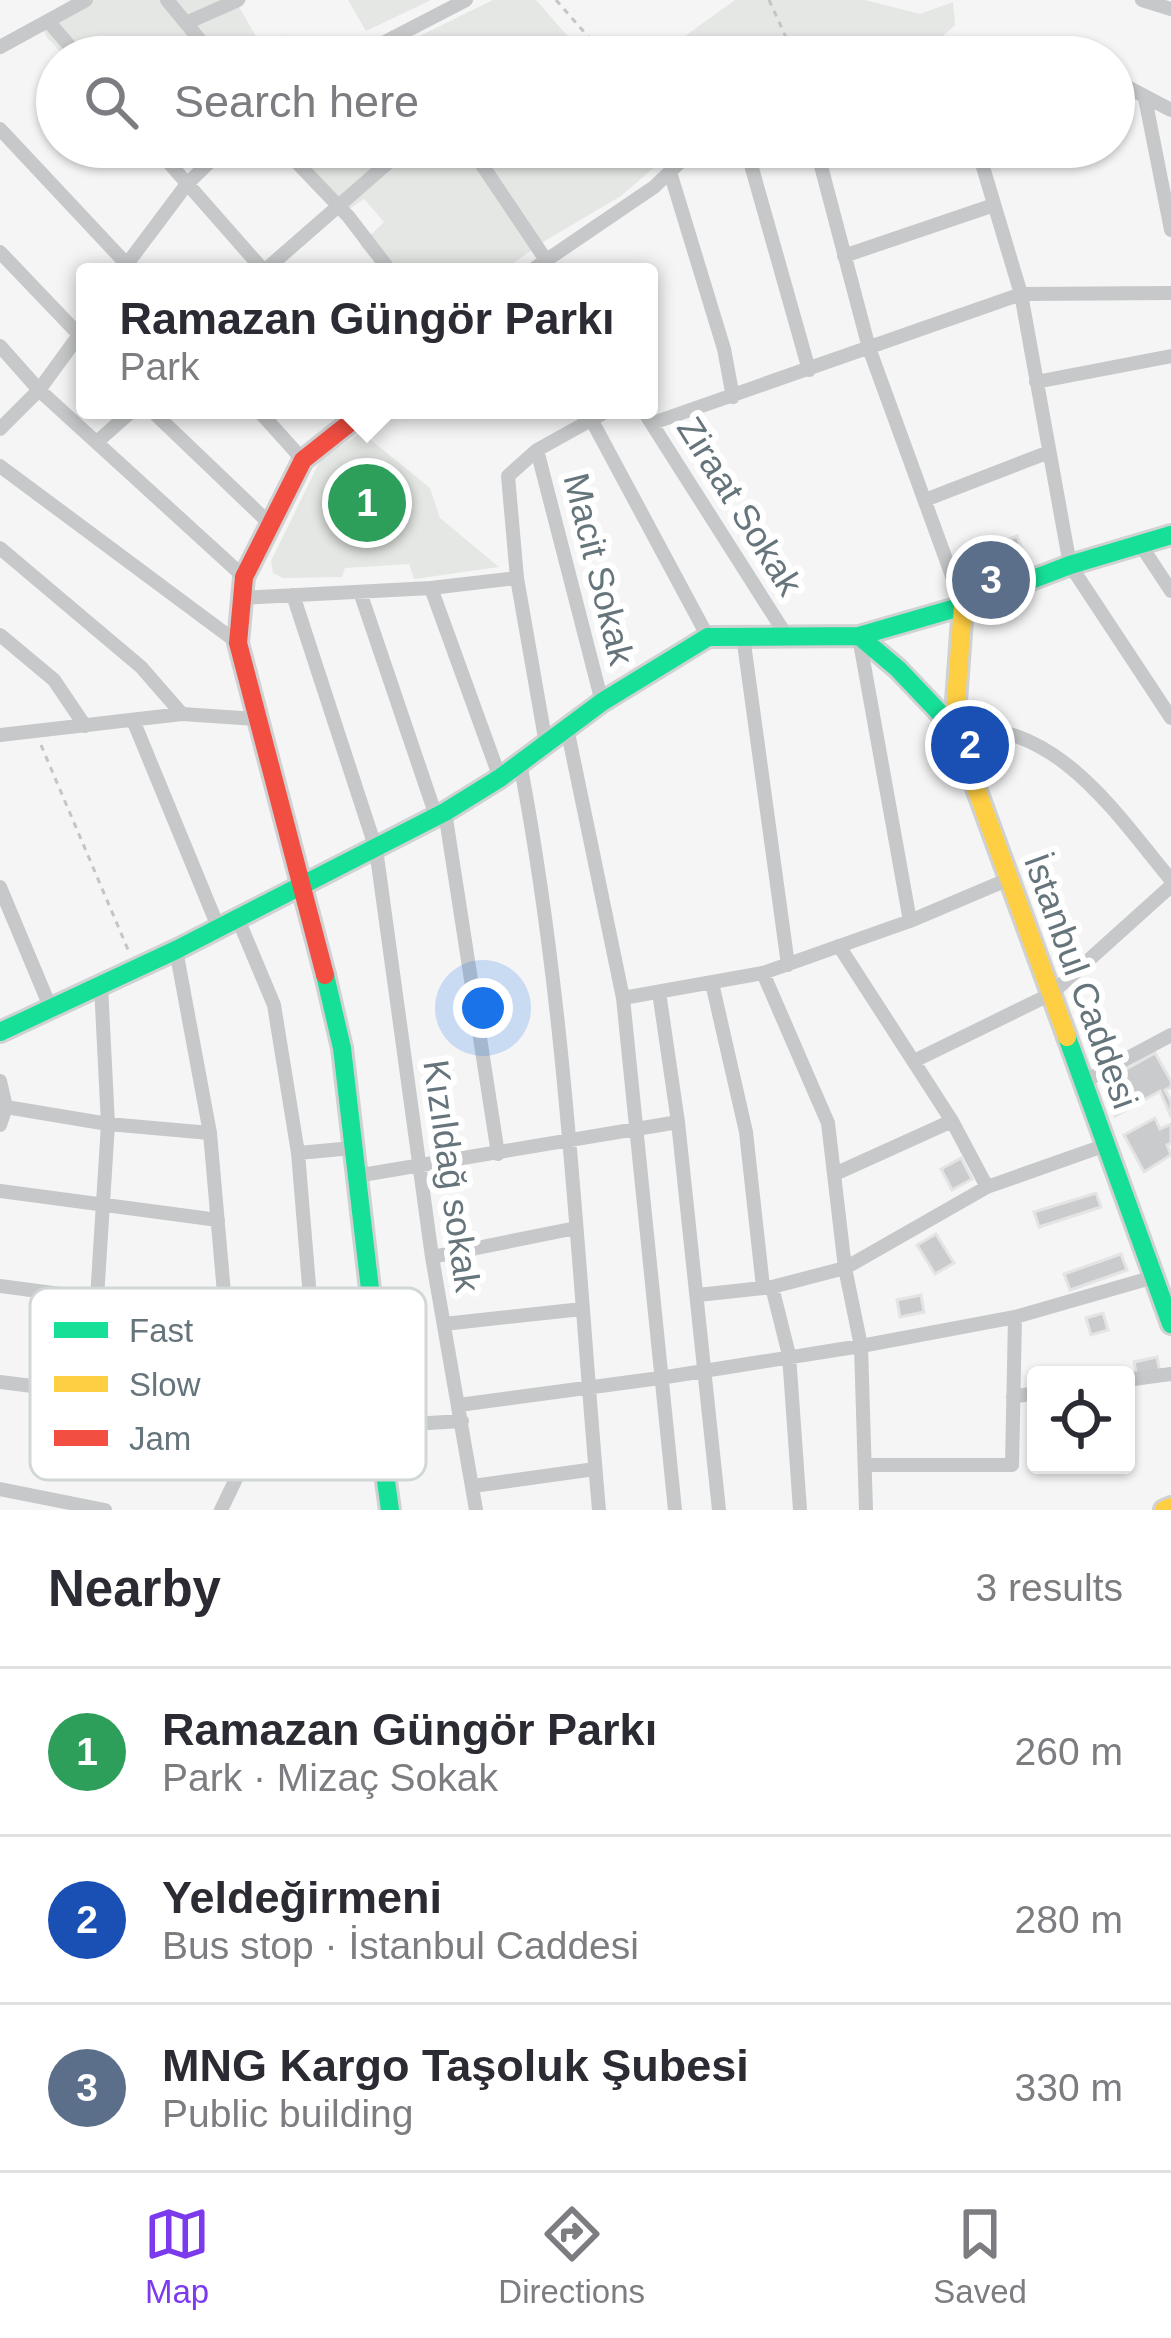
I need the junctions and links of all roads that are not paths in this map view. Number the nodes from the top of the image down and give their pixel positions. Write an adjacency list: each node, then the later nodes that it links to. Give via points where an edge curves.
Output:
1 (86, 0): 7 (street)
2 (167, 0): 8 (street)
3 (238, 0): 8 (street)
4 (466, 0): 11 (street)
5 (1142, 0): 6 (street)
6 (1171, 9)
7 (48, 21): 9 (street); 12 (street)
8 (186, 23): 10 (street)
9 (61, 36)
10 (197, 36)
11 (396, 36)
12 (0, 47)
13 (1135, 93): 14 (street)
14 (1144, 98): 15 (street); 30 (street)
15 (1171, 110)
16 (0, 129): 33 (street)
17 (173, 168): 27 (street)
18 (203, 168): 27 (street)
19 (302, 168): 28 (street)
20 (381, 168): 28 (street)
21 (484, 168): 38 (street)
22 (674, 168): 26 (street)
23 (752, 168): 47 (street)
24 (821, 168): 32 (street)
25 (983, 168): 29 (street)
26 (670, 172): 39 (street); 50 (street)
27 (187, 184): 34 (street); 35 (street)
28 (337, 204): 36 (street); 37 (street)
29 (994, 205): 32 (street); 41 (street)
30 (1171, 230)
31 (0, 252): 42 (street)
32 (844, 256): 45 (street)
33 (122, 263)
34 (131, 263)
35 (256, 263)
36 (274, 263)
37 (384, 263)
38 (548, 263)
39 (552, 263)
40 (1171, 292): 41 (street)
41 (1021, 294): 45 (street); 48 (street)
42 (76, 328)
43 (76, 344): 49 (street)
44 (0, 346): 49 (street)
45 (869, 348): 47 (street); 64 (street)
46 (1171, 356): 48 (street)
47 (808, 370): 50 (street)
48 (1036, 382): 61 (street)
49 (39, 390): 58 (street); 59 (street)
50 (733, 397): 51 (street)
51 (658, 415)
52 (123, 419): 59 (street)
53 (161, 419): 65 (street)
54 (266, 419): 62 (street)
55 (355, 419): 62 (street)
56 (591, 419): 60 (street); 82 (street)
57 (649, 419): 79 (street, Ziraat Sokak)
58 (0, 430)
59 (98, 441): 70 (street)
60 (537, 450): 71 (street, via 508,476); 84 (street, Macit Sokak)
61 (1049, 452): 64 (street); 69 (street)
62 (304, 460): 65 (street)
63 (0, 466): 83 (street)
64 (925, 500): 77 (street)
65 (269, 523): 70 (street)
66 (1171, 535): 67 (street)
67 (1140, 544): 69 (street); 73 (street)
68 (0, 548): 85 (street, via 141,667)
69 (1070, 565): 77 (street); 86 (street)
70 (244, 577): 76 (street)
71 (517, 578): 72 (street); 93 (street)
72 (431, 588): 74 (street); 95 (street)
73 (1171, 591)
74 (359, 592): 75 (street); 96 (street)
75 (293, 595): 76 (street); 97 (street, Kızıldağ sokak)
76 (239, 598): 83 (street)
77 (963, 606): 81 (street); 91 (street)
78 (0, 635): 89 (street, via 54,680)
79 (786, 635): 80 (street); 81 (street)
80 (743, 636): 82 (street); 107 (street)
81 (859, 636): 91 (street); 103 (street)
82 (708, 637): 84 (street)
83 (238, 644): 87 (street)
84 (602, 702): 90 (street)
85 (182, 714): 87 (street); 88 (street)
86 (1171, 718)
87 (257, 719): 100 (street)
88 (133, 720): 89 (street); 104 (street)
89 (85, 726): 92 (street)
90 (567, 728): 93 (street); 113 (street)
91 (954, 728): 98 (street, İstanbul Caddesi); 99 (street, via 983,725 1058,756)
92 (0, 735)
93 (546, 744): 94 (street)
94 (520, 763): 95 (street); 127 (street)
95 (500, 778): 96 (street)
96 (441, 814): 97 (street); 131 (street)
97 (376, 849): 100 (street); 132 (street, Kızıldağ sokak)
98 (1009, 879): 103 (street); 112 (street, İstanbul Caddesi)
99 (1171, 883): 112 (street)
100 (305, 886): 102 (street); 129 (street, via 342,1048)
101 (0, 887): 114 (street)
102 (238, 919): 104 (street); 130 (street, via 274,1005)
103 (910, 921): 105 (street)
104 (219, 929): 106 (street)
105 (839, 946): 107 (street); 117 (street)
106 (176, 950): 110 (street); 126 (street)
107 (788, 964): 108 (street)
108 (764, 974): 109 (street); 133 (street, via 828,1123)
109 (712, 982): 111 (street); 144 (street, via 746,1132)
110 (101, 986): 114 (street); 123 (street)
111 (658, 992): 113 (street); 122 (street)
112 (1051, 994): 117 (street); 119 (street, İstanbul Caddesi)
113 (623, 998): 125 (street)
114 (51, 1009): 115 (street)
115 (0, 1032)
116 (1171, 1035): 119 (street)
117 (914, 1061): 121 (street)
118 (0, 1081): 120 (street)
119 (1083, 1082): 128 (street, İstanbul Caddesi)
120 (6, 1107): 123 (street); 124 (street)
121 (952, 1120): 133 (street); 135 (street)
122 (678, 1122): 125 (street); 150 (street)
123 (108, 1124): 126 (street); 137 (street)
124 (0, 1125)
125 (635, 1130): 127 (street); 159 (street)
126 (210, 1133): 138 (street)
127 (570, 1142): 131 (street); 139 (street)
128 (1106, 1144): 135 (street); 142 (street, İstanbul Caddesi)
129 (353, 1148): 130 (street); 134 (street)
130 (298, 1153): 147 (street)
131 (498, 1154): 132 (street)
132 (418, 1167): 134 (street); 140 (street, Kızıldağ sokak)
133 (837, 1173): 141 (street)
134 (356, 1176): 148 (street)
135 (987, 1187): 141 (street)
136 (0, 1191): 137 (street)
137 (104, 1205): 138 (street); 145 (street)
138 (218, 1220): 146 (street)
139 (576, 1228): 140 (street); 151 (street)
140 (432, 1257): 153 (street, Kızıldağ sokak)
141 (845, 1268): 144 (street); 155 (street)
142 (1154, 1277): 152 (street); 154 (street, İstanbul Caddesi)
143 (0, 1286): 149 (street)
144 (767, 1287): 150 (street); 156 (street)
145 (99, 1288)
146 (224, 1288)
147 (309, 1288)
148 (369, 1288)
149 (30, 1290)
150 (698, 1294): 157 (street)
151 (582, 1309): 153 (street); 163 (street)
152 (1015, 1317): 155 (street); 165 (street)
153 (444, 1324): 166 (street, Kızıldağ sokak)
154 (1171, 1324)
155 (862, 1346): 156 (street); 169 (street)
156 (789, 1355): 157 (street); 182 (street)
157 (704, 1369): 159 (street); 181 (street)
158 (1171, 1374): 160 (street)
159 (660, 1378): 163 (street); 180 (street)
160 (1135, 1379)
161 (0, 1382): 162 (street)
162 (30, 1386)
163 (588, 1388): 166 (street); 170 (street)
164 (1027, 1395): 165 (street)
165 (1013, 1397): 169 (street, via 1012,1465)
166 (459, 1405): 167 (street, Kızıldağ sokak)
167 (462, 1421): 168 (street); 173 (street, Kızıldağ sokak)
168 (426, 1424)
169 (866, 1466): 183 (street)
170 (595, 1469): 173 (street); 179 (street)
171 (235, 1480): 176 (street)
172 (386, 1480): 177 (street)
173 (473, 1486): 178 (street, Kızıldağ sokak)
174 (0, 1489): 175 (street)
175 (105, 1510)
176 (221, 1510)
177 (390, 1510)
178 (476, 1510)
179 (598, 1510)
180 (675, 1510)
181 (719, 1510)
182 (800, 1510)
183 (866, 1510)

